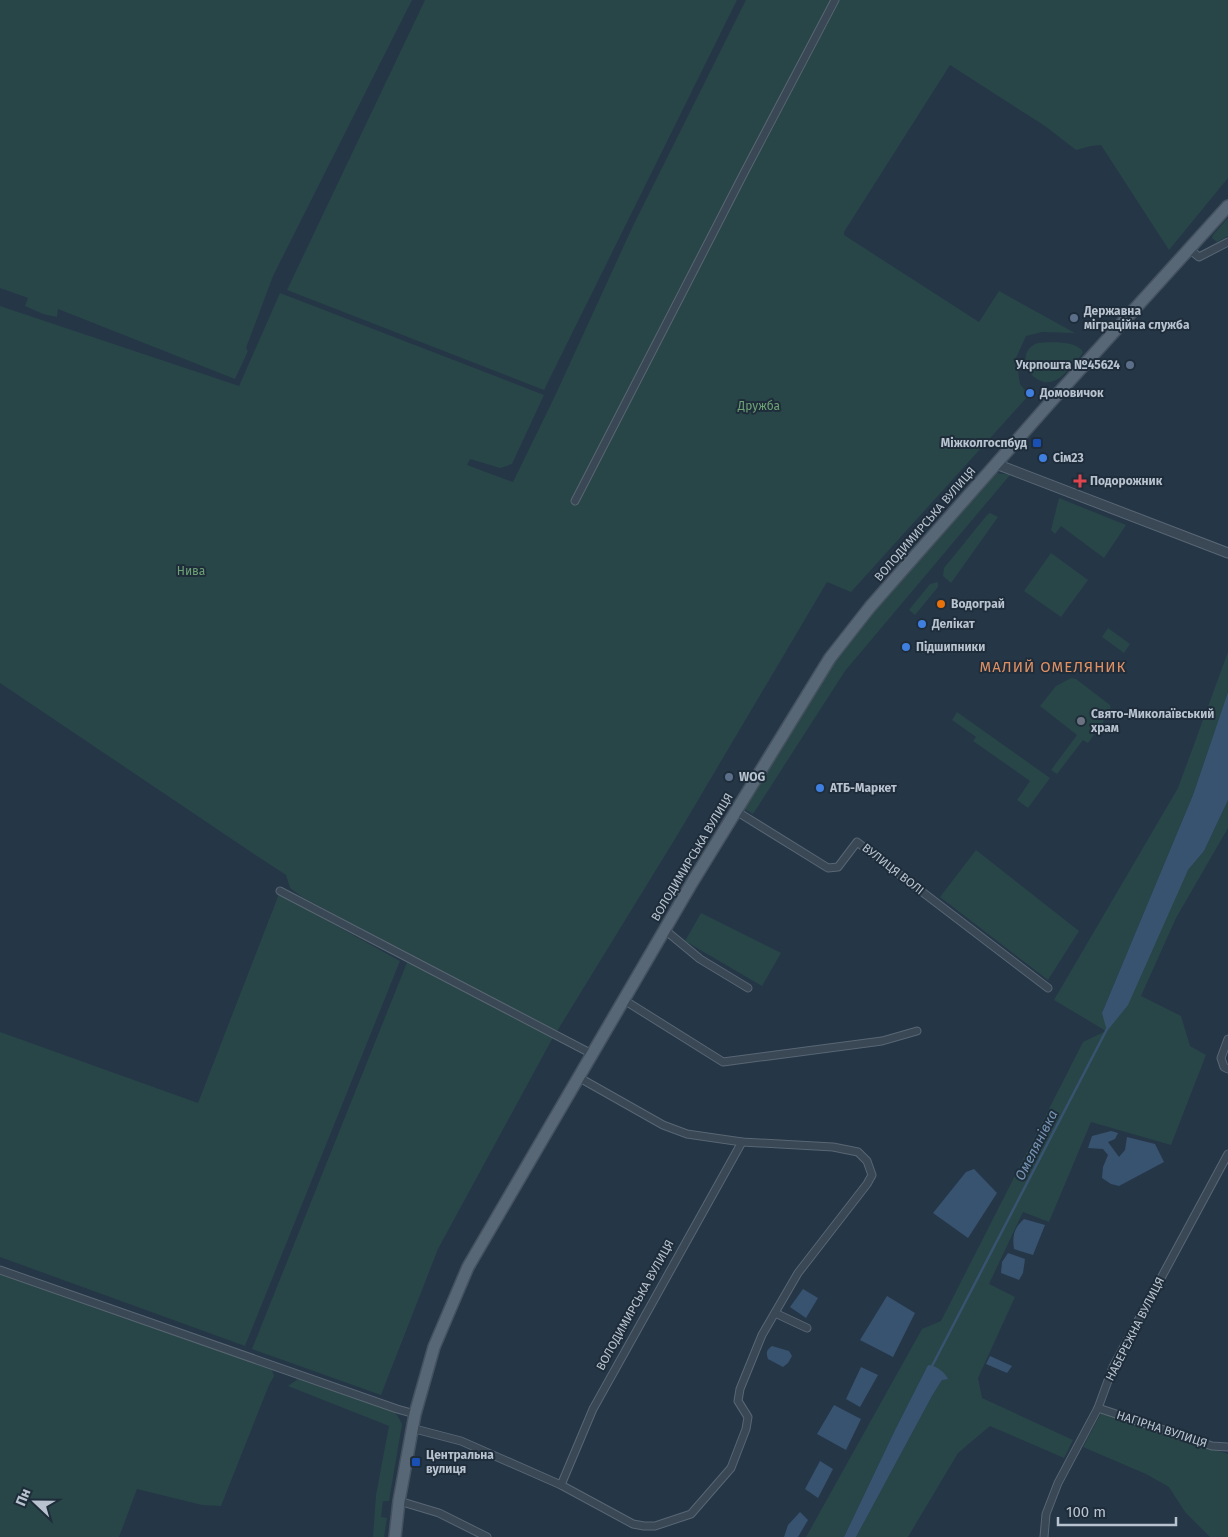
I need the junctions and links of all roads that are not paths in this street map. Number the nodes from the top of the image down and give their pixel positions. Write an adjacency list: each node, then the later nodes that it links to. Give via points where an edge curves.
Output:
1 (835, 0): 6 (street)
2 (1228, 206): 4 (main road, ВОЛОДИМИРСЬКА ВУЛИЦЯ)
3 (1228, 242): 4 (street, via 1199,256)
4 (1189, 249): 5 (main road, ВОЛОДИМИРСЬКА ВУЛИЦЯ)
5 (996, 464): 7 (street); 8 (main road, ВОЛОДИМИРСЬКА ВУЛИЦЯ, via 870,607 830,658)
6 (575, 501)
7 (1228, 553)
8 (736, 811): 10 (main road, ВОЛОДИМИРСЬКА ВУЛИЦЯ); 12 (street, ВУЛИЦЯ ВОЛІ, via 828,868 838,867 857,842)
9 (280, 892): 16 (street)
10 (664, 930): 11 (street, via 700,959); 13 (main road, ВОЛОДИМИРСЬКА ВУЛИЦЯ)
11 (748, 988)
12 (1048, 988)
13 (624, 1000): 14 (street, via 723,1062 882,1041); 16 (main road, ВОЛОДИМИРСЬКА ВУЛИЦЯ)
14 (917, 1032)
15 (1228, 1038): 17 (street, via 1221,1058)
16 (592, 1054): 18 (main road, ВОЛОДИМИРСЬКА ВУЛИЦЯ)
17 (1228, 1069)
18 (578, 1078): 19 (street, via 663,1125 687,1134); 25 (main road, ВОЛОДИМИРСЬКА ВУЛИЦЯ, via 468,1267 434,1347)
19 (742, 1142): 22 (street, via 833,1147 858,1152 867,1160 872,1175 798,1272); 28 (street, ВОЛОДИМИРСЬКА ВУЛИЦЯ, via 593,1409)
20 (1228, 1154): 24 (street, НАБЕРЕЖНА ВУЛИЦЯ, via 1113,1367)
21 (0, 1270): 25 (street)
22 (775, 1313): 23 (street); 28 (street, via 762,1335 740,1389 738,1401 748,1417 731,1468 691,1514 655,1526 633,1524)
23 (807, 1328)
24 (1098, 1408): 27 (street, НАГІРНА ВУЛИЦЯ, via 1212,1446); 32 (street, НАБЕРЕЖНА ВУЛИЦЯ, via 1058,1483 1046,1514)
25 (415, 1414): 26 (main road, ВОЛОДИМИРСЬКА ВУЛИЦЯ)
26 (411, 1428): 28 (street, via 461,1441); 29 (main road, ВОЛОДИМИРСЬКА ВУЛИЦЯ)
27 (1228, 1447)
28 (561, 1485)
29 (399, 1501): 30 (main road, ВОЛОДИМИРСЬКА ВУЛИЦЯ); 31 (street, via 439,1513)
30 (395, 1537)
31 (487, 1537)
32 (1044, 1537)

